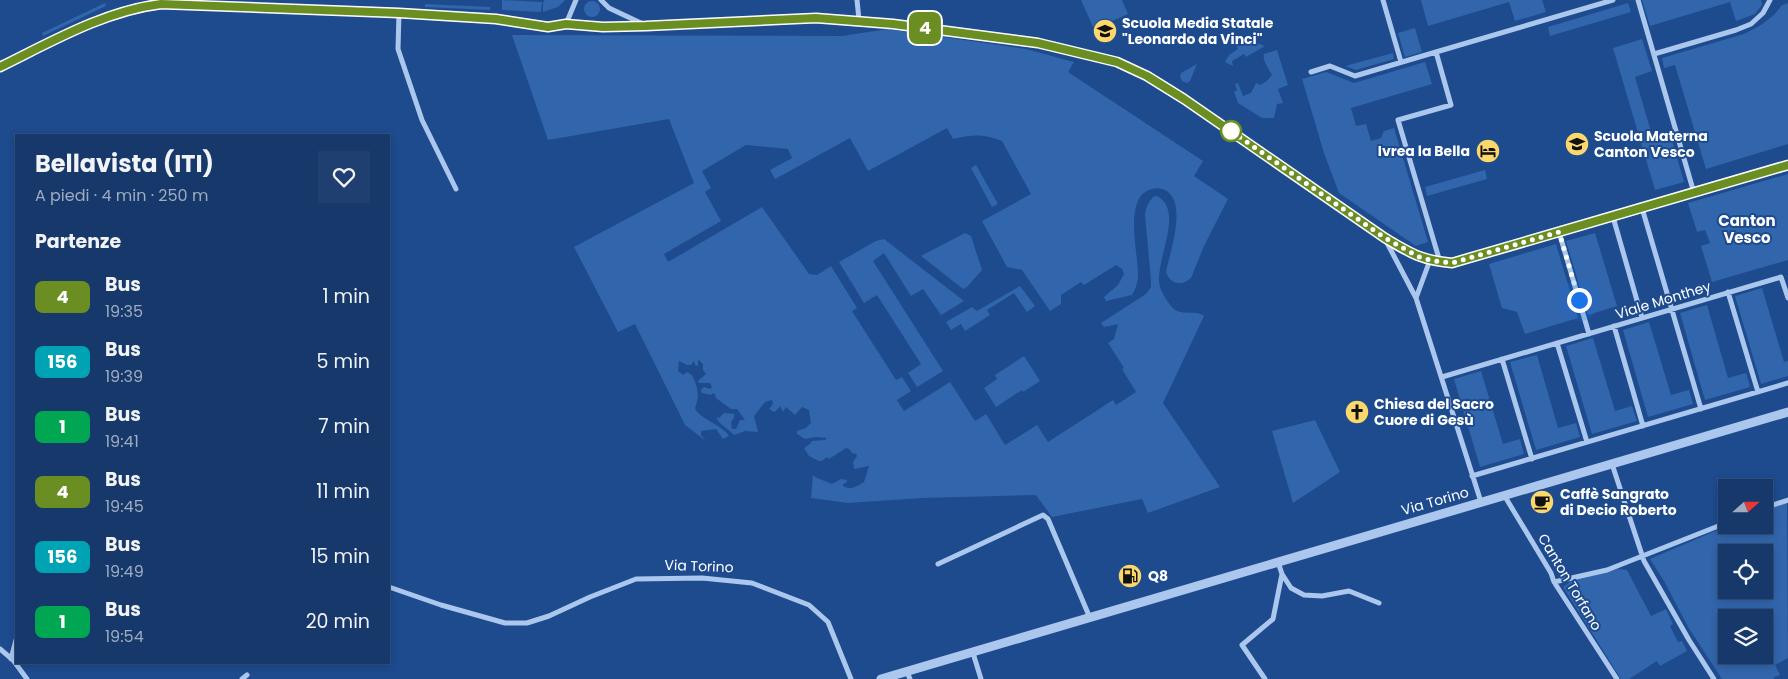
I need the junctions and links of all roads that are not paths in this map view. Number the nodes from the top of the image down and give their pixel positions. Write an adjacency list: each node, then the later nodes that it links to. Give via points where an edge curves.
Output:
1 (576, 0): 10 (street)
2 (601, 0): 11 (street, via 609,8)
3 (857, 0): 9 (street)
4 (1383, 0): 14 (street)
5 (1613, 0): 12 (street)
6 (1638, 0): 13 (street)
7 (1770, 0): 13 (street, via 1751,24)
8 (399, 13): 10 (street, via 496,19 541,26); 15 (street, via 161,4 138,7 92,23); 18 (street, via 398,48 422,120)
9 (859, 20): 11 (street, via 816,18); 23 (street, via 1038,43 1117,62 1184,99)
10 (566, 24): 11 (street)
11 (646, 26)
12 (1436, 52): 14 (street); 25 (street, via 1451,105 1398,120)
13 (1654, 54): 19 (street)
14 (1401, 62): 16 (street, via 1355,76 1330,66)
15 (0, 67)
16 (1311, 72)
17 (1788, 165): 19 (street)
18 (456, 188)
19 (1694, 193): 20 (street)
20 (1642, 208): 21 (street); 29 (street)
21 (1613, 217): 22 (street); 30 (street)
22 (1559, 232): 25 (street, via 1467,260); 32 (street)
23 (1385, 238): 24 (street); 27 (street)
24 (1430, 260): 25 (street); 27 (street)
25 (1440, 262)
26 (1728, 292): 28 (street, Viale Monthey, via 1781,277); 29 (street, Viale Monthey); 37 (street)
27 (1416, 298): 35 (street)
28 (1788, 298)
29 (1671, 309): 30 (street, Viale Monthey); 38 (street)
30 (1642, 318): 31 (street, Viale Monthey)
31 (1614, 326): 32 (street, Viale Monthey); 40 (street)
32 (1589, 334): 33 (street, Viale Monthey)
33 (1557, 343): 34 (street, Viale Monthey); 41 (street)
34 (1502, 359): 35 (street, Viale Monthey); 42 (street)
35 (1442, 377): 44 (street)
36 (1788, 383): 37 (street)
37 (1758, 392): 38 (street)
38 (1701, 409): 40 (street)
39 (1788, 412): 43 (street, Via Torino)
40 (1643, 426): 41 (street)
41 (1587, 442): 42 (street)
42 (1532, 459): 44 (street)
43 (1612, 464): 45 (street, Via Torino); 50 (street)
44 (1472, 476): 47 (street)
45 (1504, 495): 47 (street, Via Torino); 54 (street, Canton Torfano)
46 (1788, 500): 48 (street)
47 (1481, 502): 51 (street, Via Torino)
48 (1773, 505)
49 (1718, 526): 50 (street)
50 (1643, 557): 54 (street, via 1607,570); 72 (street)
51 (1278, 562): 53 (street); 57 (street, Via Torino)
52 (938, 564): 57 (street, via 1043,515 1048,519)
53 (1282, 574): 56 (street, via 1291,588 1304,596 1349,591); 70 (street, via 1273,619 1242,645)
54 (1554, 582): 71 (street, Canton Torfano)
55 (390, 587): 67 (street, Via Torino, via 441,606 505,623 527,623 636,579 702,578 752,583 809,605 828,622)
56 (1379, 603)
57 (1090, 618): 60 (street, Via Torino)
58 (15, 644): 62 (street)
59 (0, 649): 62 (street)
60 (973, 653): 65 (street, Via Torino); 69 (street)
61 (15, 654): 62 (street)
62 (11, 658): 63 (street)
63 (15, 663)
64 (16, 664): 66 (street)
65 (909, 675): 68 (street, Via Torino)
66 (27, 679)
67 (851, 679)
68 (881, 679)
69 (981, 679)
70 (1265, 679)
71 (1617, 679)
72 (1714, 679)

